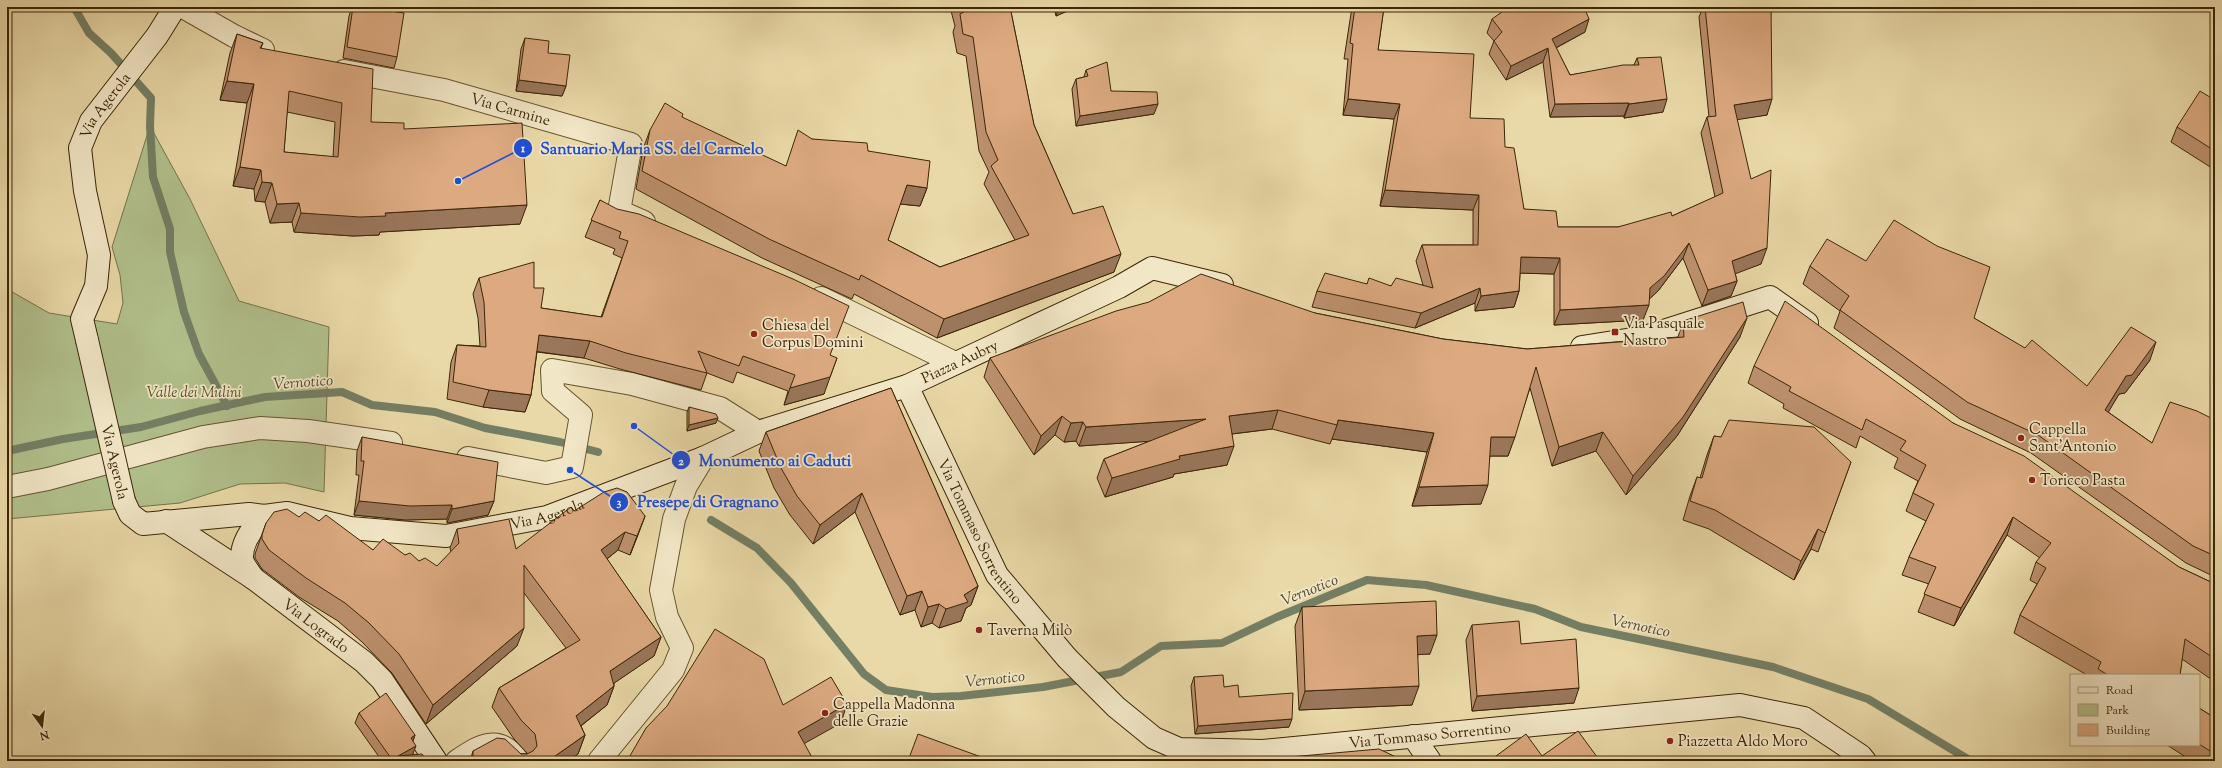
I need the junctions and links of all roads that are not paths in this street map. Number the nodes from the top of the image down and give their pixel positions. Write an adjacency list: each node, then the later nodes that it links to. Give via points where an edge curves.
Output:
1 (175, 7): 18 (street, Via Agerola, bridge, via 157,36 91,122 80,148 85,191 99,255 96,286 82,319 124,500 130,514 143,524)
2 (183, 7): 3 (street)
3 (282, 59)
4 (321, 66): 5 (street, Via Carmine, via 444,90 631,144 619,211)
5 (662, 229)
6 (806, 291): 10 (street)
7 (1240, 292): 10 (street, Piazza Aubry, via 1218,283 1152,268 1119,287)
8 (1822, 334): 9 (street, via 1770,297 1645,337)
9 (1564, 348)
10 (955, 363): 11 (street, Piazza Aubry)
11 (907, 386): 12 (street, Piazza Aubry); 20 (street, Via Tommaso Sorrentino, via 997,575 1067,658 1116,707 1154,738 1179,749 1263,750)
12 (758, 432): 14 (street, via 720,408 632,384 552,370 553,391 582,415 572,467 546,473); 15 (street, Piazza Aubry)
13 (414, 447): 16 (street, via 367,438 260,428 202,437 48,479)
14 (445, 453)
15 (703, 458): 17 (street, Via Agerola, via 547,517 446,536 350,528 287,513); 24 (street, via 686,486 674,518 661,590 667,617 682,648 673,670)
16 (7, 487)
17 (264, 516): 18 (street, Via Agerola, via 250,514); 19 (street, via 246,539 242,560)
18 (166, 521): 19 (street, Via Logrado)
19 (252, 578): 21 (street, Via Logrado, via 364,662 382,680)
20 (1413, 736): 25 (street); 26 (street, Via Tommaso Sorrentino, via 1740,705 1804,718)
21 (436, 761)
22 (457, 761): 23 (street, via 470,752 493,743 503,746)
23 (518, 761)
24 (599, 761)
25 (1430, 761)
26 (1865, 761)

